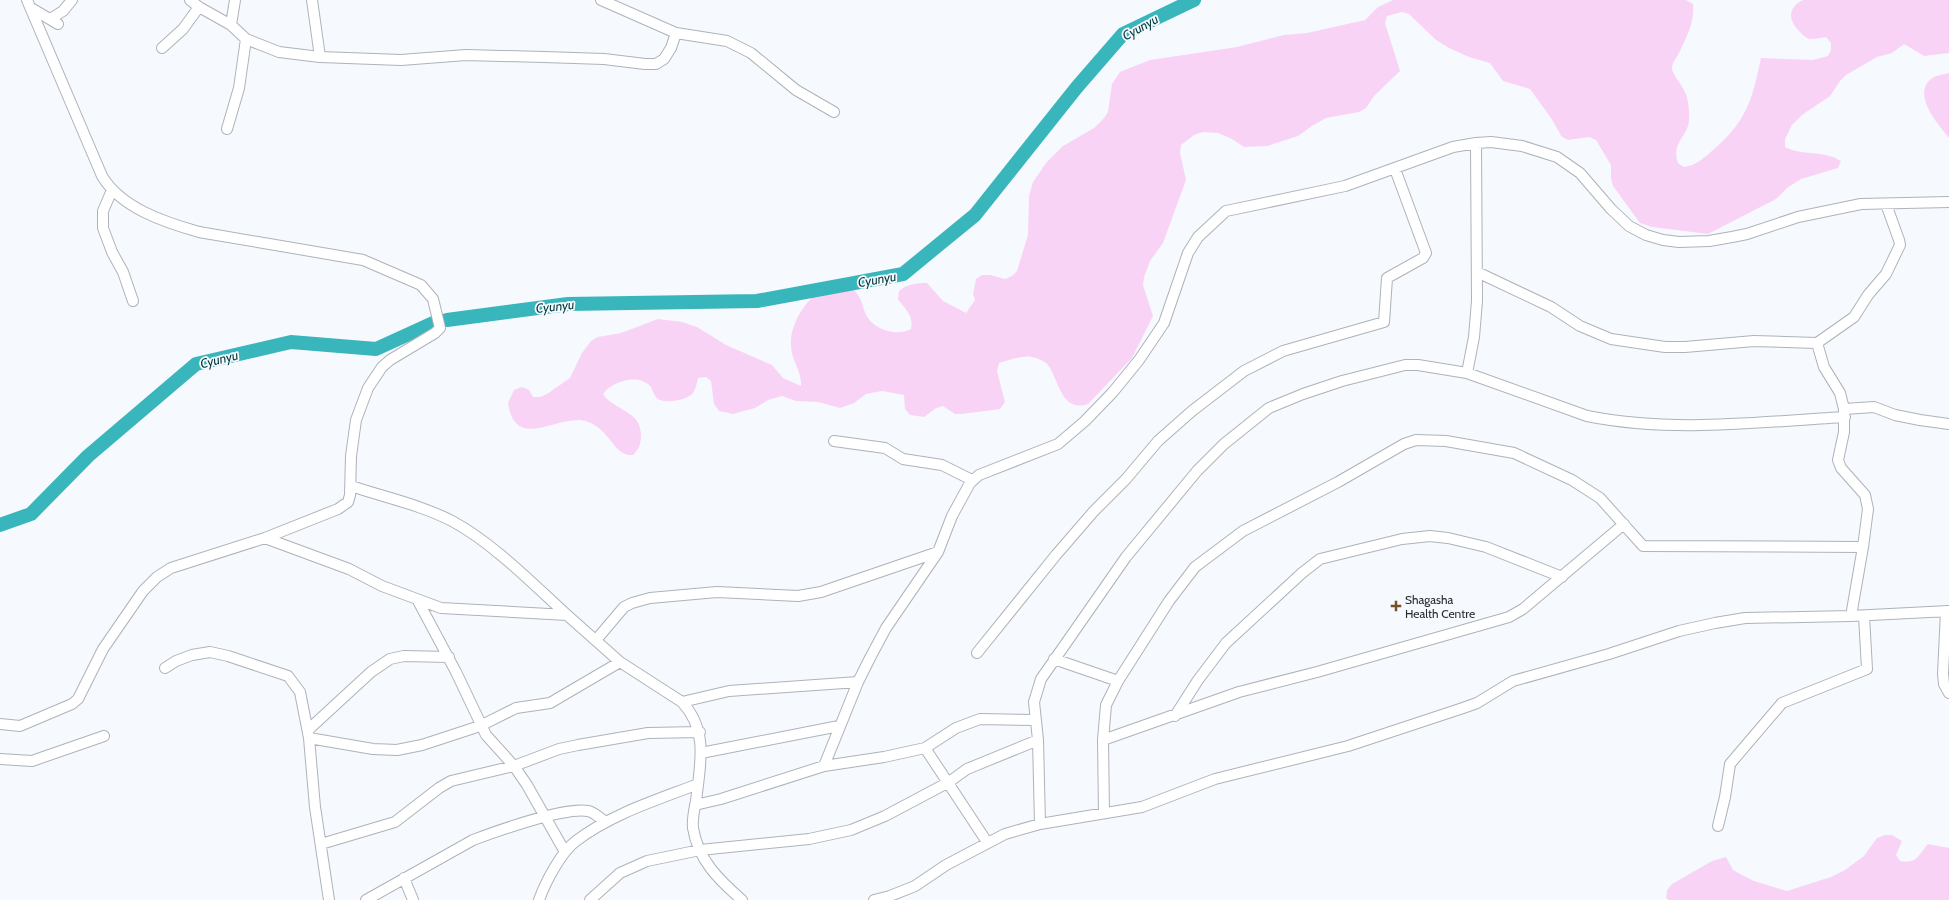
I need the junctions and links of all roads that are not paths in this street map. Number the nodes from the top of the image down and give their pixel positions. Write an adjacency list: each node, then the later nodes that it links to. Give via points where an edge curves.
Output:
1 (72, 0): 6 (street, via 54,22)
2 (190, 0): 7 (street)
3 (235, 0): 8 (street)
4 (312, 0): 12 (street)
5 (601, 0): 9 (street)
6 (29, 4): 17 (street, via 102,176)
7 (199, 7): 8 (street); 11 (street, via 183,29)
8 (231, 25): 10 (street)
9 (676, 34): 12 (street, via 664,59 656,64 544,57 466,56 401,60); 13 (street, via 728,41 751,52 796,90)
10 (246, 38): 12 (street, via 279,52); 14 (street, via 239,88)
11 (162, 48)
12 (320, 57)
13 (834, 112)
14 (227, 129)
15 (1476, 143): 16 (street, via 1452,147); 19 (street, via 1522,146 1557,157 1580,173 1629,226 1663,240 1709,241 1747,234 1798,216 1861,204); 20 (street)
16 (1396, 169): 27 (street, via 1345,186 1226,211 1193,243 1164,323 1113,392 1058,444 979,474); 40 (street, via 1427,251 1423,258 1387,278 1384,322 1283,351 1244,371 1192,411 1158,441 1122,484 1094,511)
17 (112, 190): 21 (street, via 103,211 103,228 112,252 124,272); 28 (street, via 132,204 173,225 199,232 363,260 427,290 433,299 440,328 390,360 368,388 356,420 351,456)
18 (1949, 202): 19 (street)
19 (1886, 204): 22 (street, via 1900,246 1882,280 1868,295 1854,317)
20 (1477, 272): 22 (street, via 1551,307 1580,326 1611,339 1665,347 1754,341); 23 (street, via 1474,337)
21 (133, 300)
22 (1817, 343): 24 (street, via 1824,367 1840,393)
23 (1467, 373): 24 (street, via 1586,416 1638,424 1704,425); 42 (street, via 1405,365 1336,383 1269,408 1224,444 1197,471 1126,557)
24 (1845, 413): 25 (street, via 1874,407 1895,415); 31 (street, via 1838,460 1841,468 1861,489 1867,501)
25 (1949, 424)
26 (834, 441): 27 (street, via 885,448 902,459 942,465)
27 (972, 480): 32 (street, via 952,516)
28 (351, 486): 30 (street, via 348,502 338,509); 36 (street, via 451,521 470,532)
29 (1624, 524): 31 (street, via 1643,546); 33 (street); 45 (street, via 1600,498 1572,480 1514,453 1446,441 1416,440 1404,444 1338,482 1243,531 1195,567 1169,601)
30 (265, 538): 34 (street, via 349,569); 51 (street, via 182,564 157,577 143,591 103,649 78,699 72,704 20,726)
31 (1863, 547): 37 (street)
32 (938, 552): 39 (street, via 821,592 798,596 718,592 632,603 619,611); 46 (street, via 886,628)
33 (1562, 577): 49 (street, via 1509,618 1239,692); 49 (street, via 1486,547 1430,536 1402,539 1320,559 1302,572 1222,647)
34 (418, 601): 36 (street, via 441,608); 41 (street)
35 (1948, 611): 38 (street); 47 (street, via 1943,674 1944,684)
36 (567, 615): 39 (street)
37 (1851, 616): 38 (street); 67 (street, via 1745,618 1679,631 1609,654 1513,680 1463,708 1348,746 1215,779 1142,807)
38 (1864, 616): 71 (street, via 1867,669 1782,703 1772,712 1730,764)
39 (596, 640): 43 (street)
40 (977, 653)
41 (448, 657): 52 (street); 55 (street, via 404,656 390,660 371,672)
42 (1054, 659): 45 (street); 50 (street, via 1036,690)
43 (620, 662): 48 (street); 52 (street, via 550,703 516,708)
44 (165, 668): 55 (street, via 192,655 210,652 288,676 300,692)
45 (1118, 681): 58 (street, via 1106,705)
46 (858, 682): 48 (street, via 729,691); 53 (street)
47 (1949, 693)
48 (682, 702): 54 (street, via 690,710)
49 (1175, 716): 58 (street)
50 (1035, 720): 57 (street); 59 (street, via 980,719 956,728)
51 (0, 724)
52 (480, 726): 55 (street, via 422,745 397,750 373,749); 62 (street)
53 (839, 726): 60 (street); 63 (street)
54 (700, 732): 60 (street); 62 (street, via 648,733 578,745 559,749)
55 (308, 734): 73 (street)
56 (104, 736): 61 (street, via 32,760)
57 (1038, 740): 64 (street, via 967,769); 70 (street)
58 (1103, 740): 67 (street)
59 (925, 748): 63 (street); 64 (street)
60 (701, 753): 65 (street)
61 (0, 759)
62 (514, 766): 68 (street); 73 (street, via 451,781 438,788 395,822)
63 (824, 766): 66 (street, via 722,799)
64 (949, 782): 72 (street); 74 (street, via 872,822 834,835)
65 (698, 784): 66 (street); 69 (street)
66 (695, 805): 74 (street, via 693,828)
67 (1104, 813): 70 (street)
68 (546, 817): 69 (street, via 590,811); 75 (street); 76 (street, via 473,840)
69 (606, 822): 75 (street, via 575,841)
70 (1040, 824): 72 (street)
71 (1718, 826)
72 (987, 842): 83 (street, via 915,886)
73 (321, 844): 77 (street)
74 (700, 850): 81 (street, via 635,865 608,881); 82 (street, via 708,866)
75 (565, 852): 80 (street, via 545,886)
76 (404, 878): 78 (street); 79 (street)
77 (329, 900)
78 (366, 900)
79 (413, 900)
80 (540, 900)
81 (590, 900)
82 (742, 900)
83 (874, 900)

